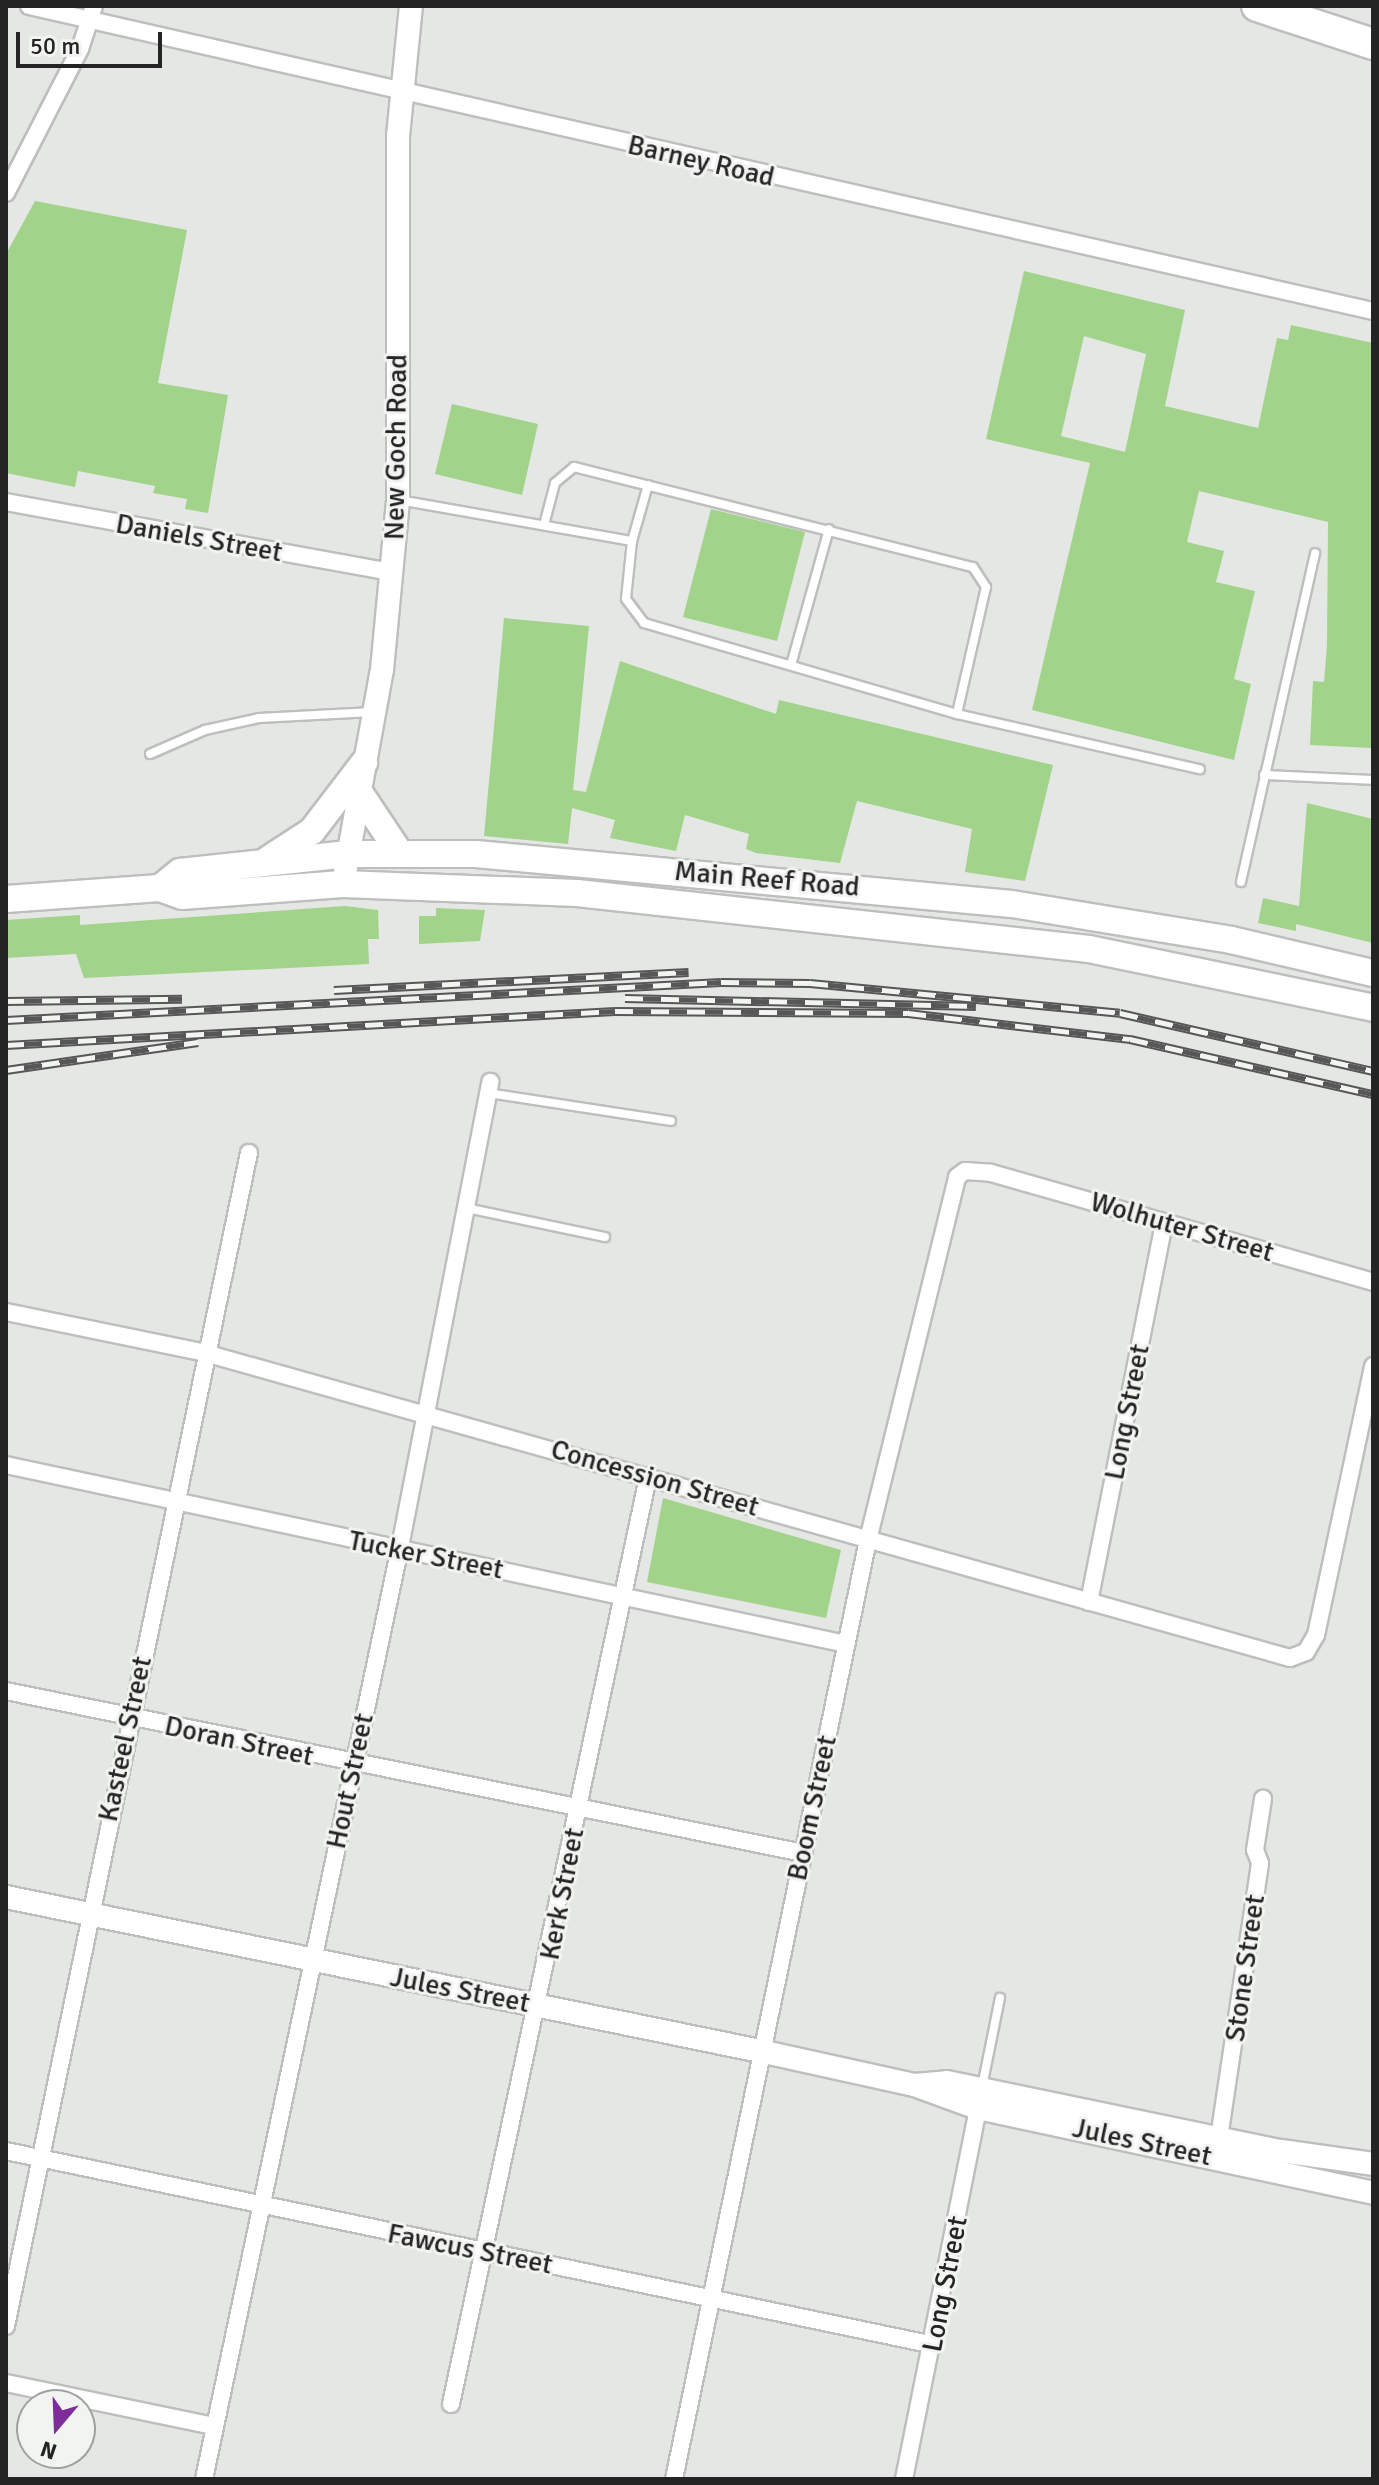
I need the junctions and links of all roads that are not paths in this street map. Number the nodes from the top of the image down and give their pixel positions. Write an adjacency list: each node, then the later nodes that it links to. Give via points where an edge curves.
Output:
1 (29, 6): 4 (street, Barney Road)
2 (411, 6): 6 (main road, New Goch Road)
3 (1257, 6): 5 (highway)
4 (92, 13): 6 (street, Barney Road); 7 (street)
5 (1373, 44)
6 (400, 93): 8 (street, Barney Road); 10 (main road, New Goch Road)
7 (6, 193)
8 (1373, 311)
9 (648, 485): 12 (lane, via 574,467 555,483); 13 (lane); 14 (lane)
10 (398, 500): 12 (lane); 16 (main road, New Goch Road)
11 (6, 502): 16 (street, Daniels Street)
12 (544, 525): 14 (lane)
13 (829, 529): 17 (lane); 19 (lane, via 983,574 986,587)
14 (632, 541): 17 (lane, via 626,599 644,623)
15 (1315, 553): 23 (lane)
16 (392, 572): 18 (main road, New Goch Road)
17 (791, 665): 19 (lane)
18 (374, 712): 20 (lane, via 259,718 205,730); 21 (main road, New Goch Road)
19 (957, 714): 22 (lane)
20 (150, 754)
21 (364, 763): 25 (main road, New Goch Road); 28 (main road, via 312,831)
22 (1200, 769)
23 (1264, 775): 24 (lane); 29 (lane)
24 (1373, 780)
25 (359, 792): 26 (main road); 27 (main road, New Goch Road)
26 (399, 852): 27 (main road, Main Reef Road); 33 (main road, Main Reef Road, via 801,880 1012,904 1231,940)
27 (348, 854): 28 (main road, Main Reef Road); 30 (main road, New Goch Road)
28 (259, 865): 31 (main road, Main Reef Road, via 180,872)
29 (1241, 882)
30 (343, 884): 31 (main road, Main Reef Road, via 182,896); 34 (main road, Main Reef Road, via 577,893 982,935 1208,969)
31 (160, 888): 32 (main road, Main Reef Road)
32 (6, 899)
33 (1373, 973)
34 (1373, 1008)
35 (489, 1088): 36 (lane); 39 (street, Hout Street)
36 (671, 1121)
37 (249, 1153): 44 (street, Kasteel Street)
38 (991, 1173): 40 (street, Wolhuter Street); 50 (street, Boom Street, via 965,1171 952,1187)
39 (465, 1208): 41 (lane); 46 (street, Hout Street)
40 (1164, 1222): 42 (street, Wolhuter Street); 53 (street, Long Street)
41 (605, 1237)
42 (1373, 1282)
43 (6, 1312): 44 (street, Concession Street)
44 (205, 1353): 46 (street, Concession Street); 49 (street, Kasteel Street)
45 (1373, 1366): 53 (street, Concession Street, via 1316,1635 1299,1656 1277,1656)
46 (424, 1415): 48 (street, Concession Street); 51 (street, Hout Street)
47 (6, 1465): 49 (street, Tucker Street)
48 (648, 1477): 50 (street, Concession Street); 52 (street, Kerk Street)
49 (176, 1499): 51 (street, Tucker Street); 56 (street, Kasteel Street)
50 (868, 1540): 53 (street, Concession Street); 54 (street, Boom Street)
51 (399, 1552): 52 (street, Tucker Street); 57 (street, Hout Street)
52 (623, 1595): 54 (street, Tucker Street); 59 (street, Kerk Street)
53 (1089, 1602)
54 (846, 1644): 60 (street, Boom Street)
55 (6, 1691): 56 (street, Doran Street)
56 (129, 1718): 57 (street, Doran Street); 62 (street, Kasteel Street)
57 (354, 1766): 59 (street, Doran Street); 63 (street, Hout Street)
58 (1263, 1799): 68 (street, Stone Street, via 1255,1850 1260,1863)
59 (578, 1809): 60 (street, Doran Street); 65 (street, Kerk Street)
60 (803, 1853): 66 (street, Boom Street)
61 (6, 1897): 62 (main road, Jules Street)
62 (87, 1914): 63 (main road, Jules Street); 70 (street, Kasteel Street)
63 (312, 1960): 65 (main road, Jules Street); 73 (street, Hout Street)
64 (1000, 1998): 67 (lane)
65 (540, 2006): 66 (main road, Jules Street); 74 (street, Kerk Street)
66 (760, 2051): 67 (main road, Jules Street); 75 (street, Boom Street)
67 (980, 2098): 68 (main road, Jules Street); 72 (main road, Jules Street); 77 (street, Long Street)
68 (1219, 2138): 71 (main road, Jules Street)
69 (6, 2151): 70 (street, Fawcus Street)
70 (40, 2158): 73 (street, Fawcus Street); 76 (street, Kasteel Street)
71 (1373, 2164)
72 (1373, 2193)
73 (262, 2205): 74 (street, Fawcus Street); 80 (street, Hout Street)
74 (484, 2252): 75 (street, Fawcus Street); 79 (street, Kerk Street)
75 (715, 2298): 77 (street, Fawcus Street); 82 (street, Boom Street)
76 (6, 2326)
77 (934, 2345): 83 (street, Long Street)
78 (6, 2383): 80 (street)
79 (451, 2404)
80 (214, 2426): 81 (street, Hout Street)
81 (204, 2479)
82 (674, 2479)
83 (904, 2479)

